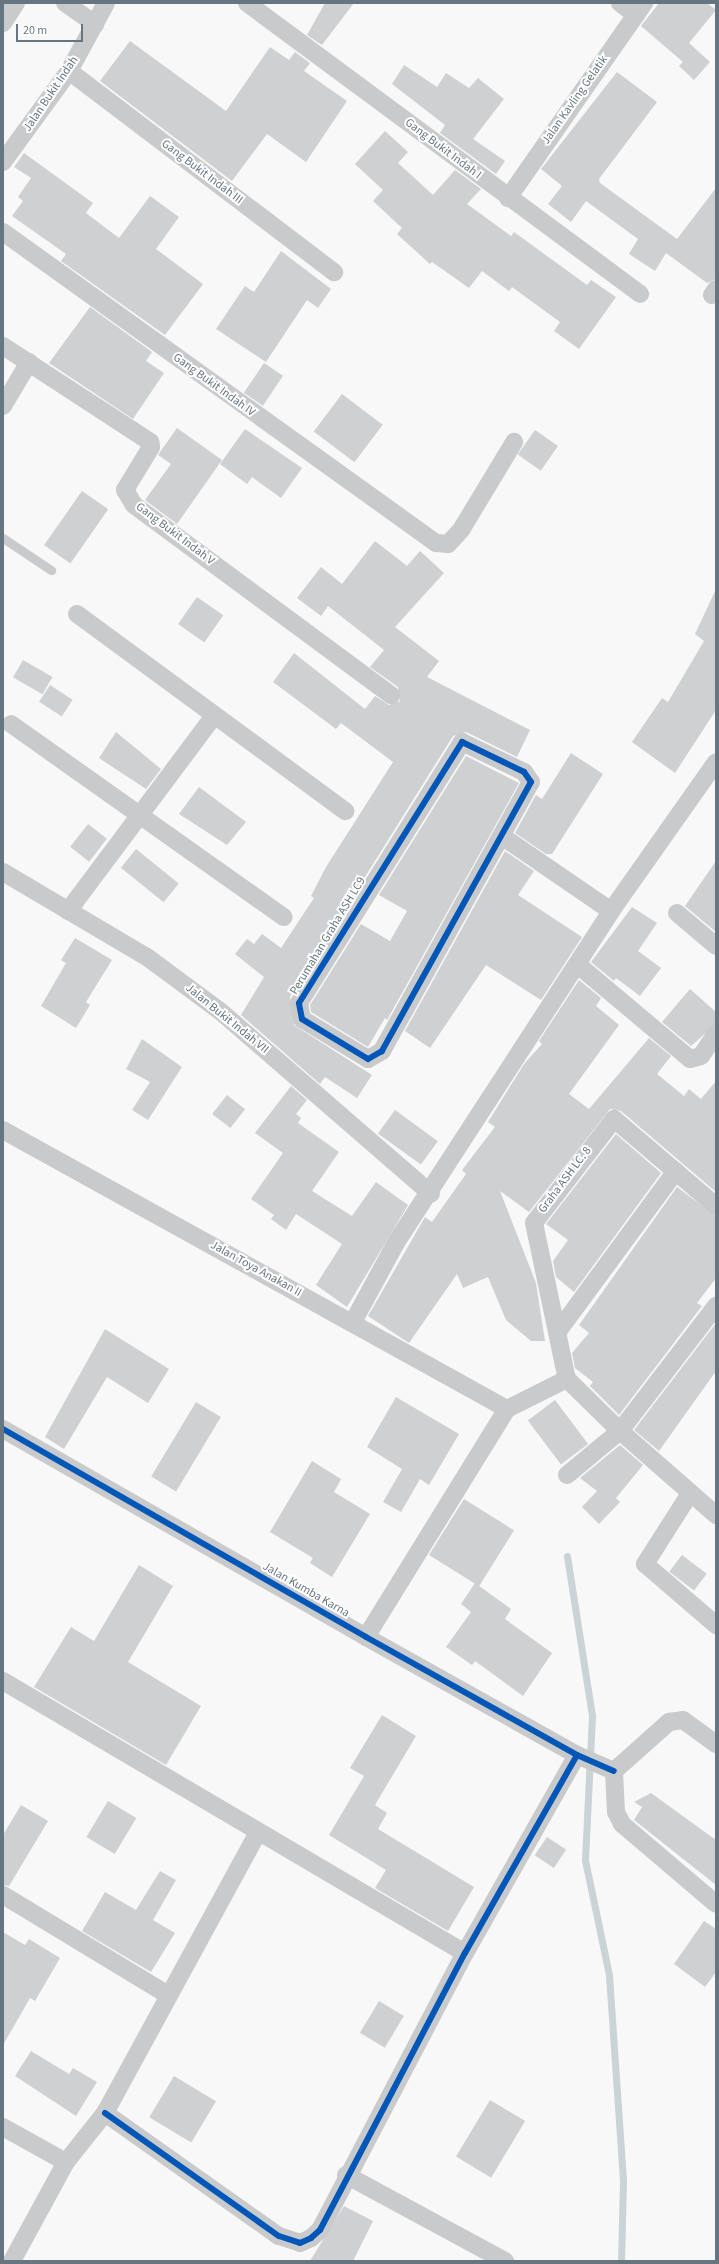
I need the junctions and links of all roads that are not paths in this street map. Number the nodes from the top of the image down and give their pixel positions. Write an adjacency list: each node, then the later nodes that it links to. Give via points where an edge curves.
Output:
1 (16, 3): 7 (street)
2 (65, 3): 8 (street)
3 (106, 3): 8 (street, Jalan Bukit Indah)
4 (248, 3): 11 (street, Gang Bukit Indah I)
5 (620, 3): 6 (street)
6 (640, 9): 11 (street, Jalan Kavling Gelatik)
7 (3, 23)
8 (95, 24): 9 (street, Jalan Bukit Indah)
9 (69, 71): 10 (street, Jalan Bukit Indah); 13 (street, Gang Bukit Indah III)
10 (3, 162)
11 (508, 198): 14 (street, Gang Bukit Indah I)
12 (3, 232): 18 (street, Gang Bukit Indah IV, via 426,538 448,544 461,530)
13 (334, 272)
14 (640, 294)
15 (3, 346): 16 (street)
16 (28, 362): 17 (street); 22 (street, Gang Bukit Indah V, via 150,442 151,447 125,490 134,505)
17 (3, 406)
18 (514, 442)
19 (3, 538): 20 (lane)
20 (51, 570)
21 (77, 614): 23 (street)
22 (390, 695)
23 (214, 716): 26 (street); 27 (street)
24 (11, 724): 27 (street)
25 (716, 762): 31 (street)
26 (345, 811)
27 (140, 814): 30 (street); 33 (street)
28 (503, 837): 28 (street, Perumahan Graha ASH LC9, via 382,1051 368,1059 302,1019 300,1003 462,742 529,778 531,782); 31 (street)
29 (3, 872): 30 (street, Jalan Bukit Indah VII)
30 (68, 911): 39 (street, Jalan Bukit Indah VII, via 147,957 220,1011)
31 (611, 911): 35 (street)
32 (677, 913): 34 (street)
33 (284, 917)
34 (716, 946)
35 (578, 965): 36 (street, via 690,1059 700,1056); 39 (street)
36 (716, 1034)
37 (3, 1130): 42 (street, Jalan Toya Anakan II)
38 (676, 1171): 40 (street, Graha ASH LC. 8); 43 (street); 43 (street, Graha ASH LC. 8, via 614,1118 537,1217 534,1228)
39 (431, 1194): 42 (street, via 397,1241)
40 (716, 1206)
41 (716, 1306): 47 (street)
42 (353, 1322): 45 (street, Jalan Toya Anakan II)
43 (559, 1330): 44 (street, Graha ASH LC. 8)
44 (568, 1379): 45 (street); 47 (street)
45 (507, 1409): 52 (street)
46 (3, 1429): 52 (street, Jalan Kumba Karna)
47 (620, 1431): 48 (street); 49 (street)
48 (567, 1475)
49 (689, 1495): 50 (street); 51 (street, via 645,1564)
50 (716, 1515)
51 (716, 1625)
52 (366, 1637): 55 (street, Jalan Kumba Karna)
53 (3, 1681): 57 (street)
54 (716, 1744): 56 (street, via 683,1720 669,1722)
55 (578, 1756): 56 (street, Jalan Kumba Karna); 60 (street)
56 (607, 1768): 59 (street, via 616,1812 622,1824)
57 (258, 1832): 60 (street); 61 (street)
58 (3, 1895): 61 (street)
59 (716, 1904)
60 (465, 1953): 65 (street)
61 (168, 1995): 62 (street)
62 (105, 2113): 64 (street); 65 (street, via 290,2242 300,2243 320,2230)
63 (3, 2127): 64 (street)
64 (66, 2162): 66 (street)
65 (346, 2175): 67 (street)
66 (12, 2261)
67 (505, 2261)

